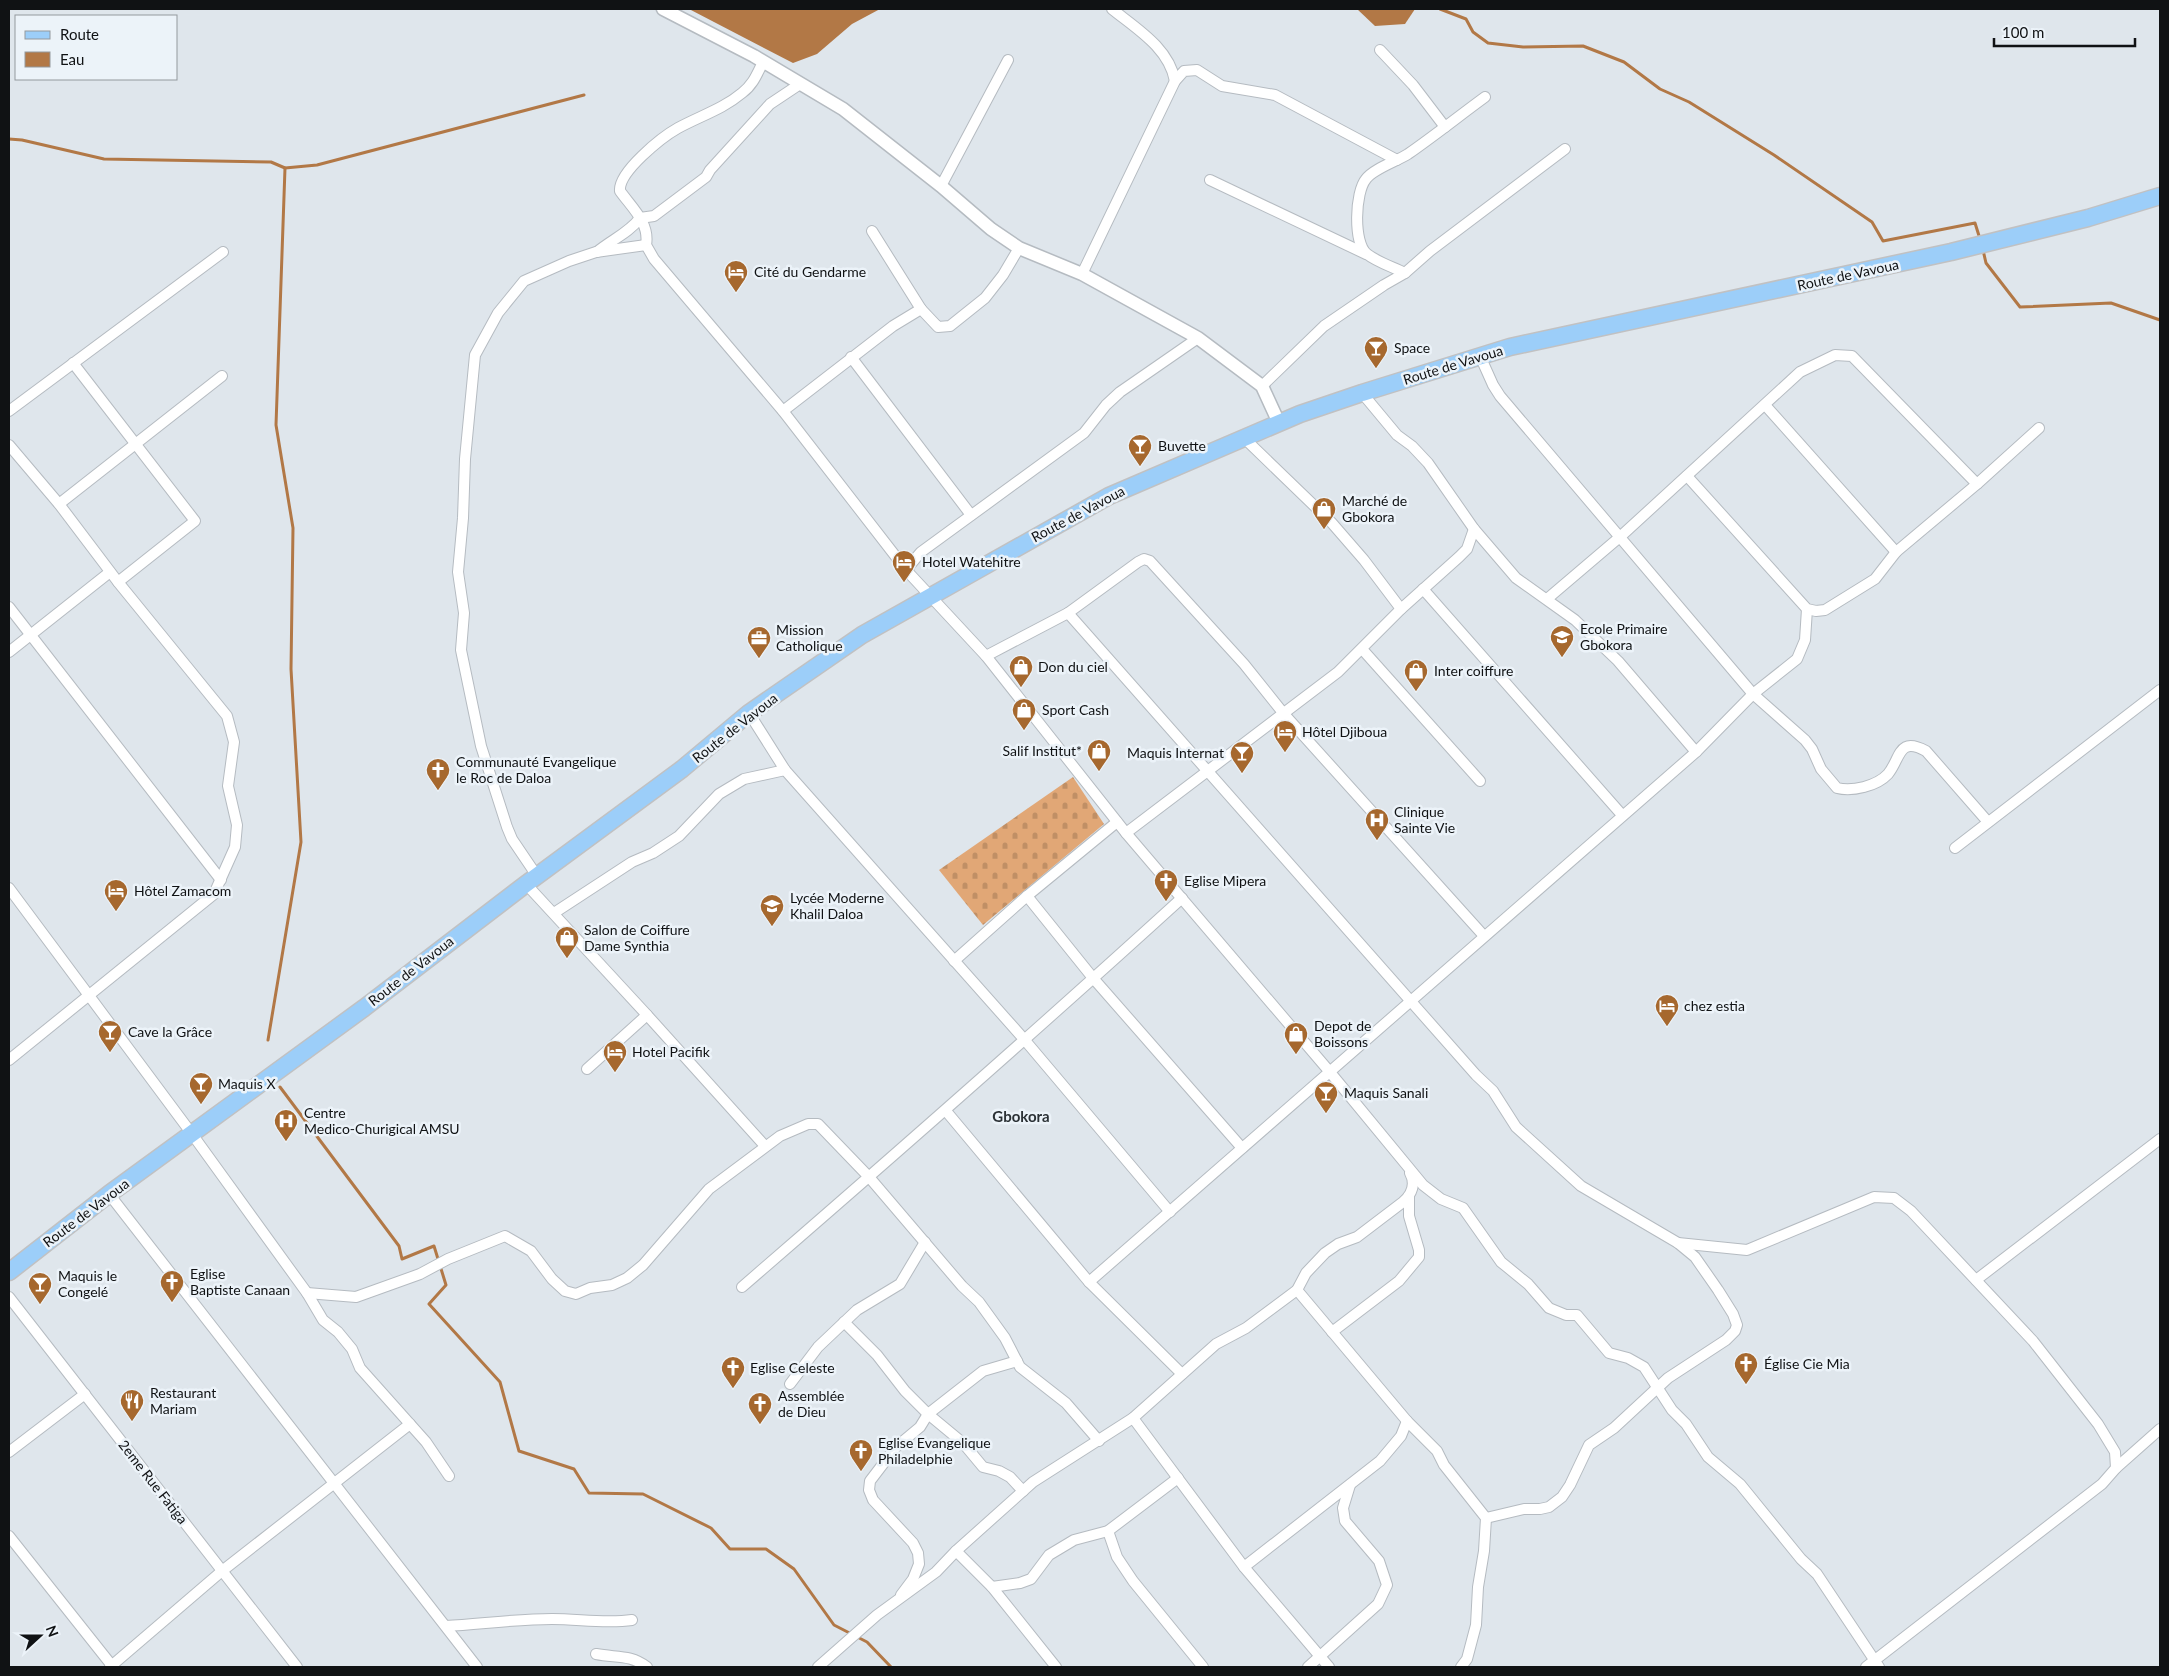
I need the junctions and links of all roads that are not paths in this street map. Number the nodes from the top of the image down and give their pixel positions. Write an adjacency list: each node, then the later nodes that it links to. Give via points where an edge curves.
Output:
1 (663, 9): 5 (street)
2 (1112, 9): 6 (street, via 1163,53)
3 (1380, 50): 9 (street, via 1413,85)
4 (1008, 60): 13 (street)
5 (763, 62): 7 (street); 15 (street, via 755,81 744,92 677,129 642,156 622,179 620,191)
6 (1175, 81): 11 (street, via 1184,71 1196,70 1222,86 1275,95); 23 (street)
7 (800, 84): 13 (street, via 843,109); 15 (street, via 770,104 706,177 654,216)
8 (1485, 97): 9 (street)
9 (1445, 127): 11 (street)
10 (1565, 149): 22 (street)
11 (1397, 160): 21 (street, via 1367,177 1360,189 1359,236)
12 (1210, 180): 21 (street)
13 (941, 186): 18 (street)
14 (2160, 196): 26 (main road, Route de Vavoua, via 2088,218 1951,252)
15 (640, 218): 17 (street, via 648,235); 20 (street, via 632,229)
16 (872, 231): 24 (street)
17 (646, 245): 20 (street); 34 (street, via 654,259)
18 (1018, 248): 23 (street); 24 (street, via 985,298 950,326 938,327)
19 (223, 252): 28 (street)
20 (596, 252): 75 (street, via 524,281 498,313 476,356 465,459 458,572 464,613 461,650 464,669 481,746 509,833)
21 (1367, 254): 22 (street)
22 (1405, 272): 30 (street, via 1324,326)
23 (1082, 274): 25 (street)
24 (921, 309): 27 (street)
25 (1198, 338): 30 (street); 43 (street, via 1120,392 1084,432)
26 (1480, 356): 31 (main road, Route de Vavoua); 45 (street, via 1500,396)
27 (851, 357): 34 (street); 43 (street)
28 (73, 363): 33 (street); 39 (street)
29 (222, 376): 39 (street)
30 (1262, 386): 35 (street)
31 (1362, 393): 35 (main road, Route de Vavoua); 44 (street, via 1397,435 1428,463)
32 (1765, 405): 40 (street); 41 (street, via 1800,372 1835,355 1852,356); 46 (street)
33 (9, 411)
34 (783, 411): 47 (street)
35 (1279, 423): 37 (main road, Route de Vavoua)
36 (2040, 428): 41 (street)
37 (1244, 437): 51 (main road, Route de Vavoua, via 1109,496); 54 (street, via 1331,522)
38 (9, 445): 42 (street)
39 (136, 445): 42 (street); 49 (street, via 194,521)
40 (1687, 476): 45 (street); 55 (street)
41 (1977, 484): 46 (street)
42 (59, 504): 48 (street)
43 (971, 515): 47 (street, via 921,552)
44 (1474, 529): 50 (street, via 1467,549); 52 (street, via 1516,578)
45 (1620, 536): 52 (street); 62 (street)
46 (1896, 552): 55 (street, via 1875,580 1824,610)
47 (907, 571): 51 (street)
48 (110, 572): 49 (street); 57 (street)
49 (118, 582): 74 (street, via 227,716 232,730 234,742 228,786 237,825 235,847)
50 (1423, 589): 54 (street); 69 (street)
51 (931, 595): 60 (street); 63 (main road, Route de Vavoua, via 862,635)
52 (1547, 599): 65 (street, via 1575,620 1618,661)
53 (9, 607): 57 (street)
54 (1401, 609): 58 (street)
55 (1807, 609): 62 (street, via 1805,640 1797,659)
56 (1068, 613): 60 (street); 64 (street, via 1144,559 1244,664); 67 (street)
57 (31, 635): 59 (street); 74 (street)
58 (1362, 648): 64 (street, via 1338,672); 68 (street)
59 (9, 652)
60 (986, 656): 70 (street)
61 (2160, 690): 71 (street)
62 (1753, 694): 65 (street); 71 (street, via 1805,740 1821,769 1837,788 1857,789 1880,780 1887,775 1901,749 1908,745 1917,746 1926,751)
63 (749, 713): 66 (street); 75 (main road, Route de Vavoua, via 682,769)
64 (1284, 714): 67 (street); 80 (street)
65 (1696, 752): 69 (street)
66 (785, 770): 79 (street, via 744,779 719,794 679,836 632,862); 81 (street)
67 (1208, 771): 72 (street); 84 (street)
68 (1480, 781)
69 (1622, 815): 80 (street)
70 (1117, 822): 72 (street); 77 (street)
71 (1988, 822): 73 (street)
72 (1126, 833): 78 (street)
73 (1955, 848)
74 (220, 880): 83 (street, via 214,894)
75 (532, 880): 79 (street); 91 (main road, Route de Vavoua)
76 (9, 888): 83 (street)
77 (1027, 896): 81 (street); 82 (street)
78 (1182, 898): 82 (street); 89 (street)
79 (554, 913): 85 (street)
80 (1484, 936): 84 (street)
81 (954, 961): 86 (street)
82 (1093, 978): 86 (street); 94 (street)
83 (88, 995): 87 (street); 91 (street)
84 (1411, 1001): 89 (street); 101 (street, via 1493,1091 1516,1127 1537,1147 1581,1186)
85 (647, 1015): 88 (street); 93 (street)
86 (1023, 1038): 90 (street); 99 (street)
87 (9, 1060)
88 (587, 1069)
89 (1329, 1071): 94 (street); 95 (street)
90 (946, 1111): 96 (street); 104 (street)
91 (192, 1134): 97 (main road, Route de Vavoua); 107 (street)
92 (2160, 1138): 103 (street)
93 (765, 1146): 96 (street, via 808,1124 818,1124); 107 (street, via 709,1189 643,1265 612,1285 576,1294 565,1291 530,1251 504,1236 412,1277 356,1297)
94 (1242, 1148): 99 (street)
95 (1408, 1166): 98 (street, via 1414,1184); 114 (street, via 1432,1193 1463,1208 1501,1262 1528,1284 1549,1308 1566,1315 1577,1315 1609,1353 1628,1358 1644,1368)
96 (869, 1177): 100 (street); 105 (street)
97 (109, 1194): 102 (main road, Route de Vavoua); 126 (street)
98 (1409, 1196): 106 (street, via 1364,1232 1325,1253 1306,1273); 110 (street, via 1409,1216 1419,1257 1399,1281)
99 (1170, 1212): 104 (street)
100 (925, 1242): 109 (street, via 900,1284 857,1310); 111 (street, via 979,1302 1006,1338)
101 (1678, 1243): 103 (street, via 1747,1250 1874,1197 1894,1198); 114 (street, via 1695,1258 1737,1325 1726,1340)
102 (9, 1272)
103 (1976, 1280): 123 (street, via 2033,1341 2098,1424 2115,1452)
104 (1089, 1282): 112 (street)
105 (742, 1287)
106 (1297, 1290): 110 (street); 112 (street, via 1246,1328 1216,1344)
107 (307, 1293): 119 (street, via 323,1320 352,1349 360,1368)
108 (9, 1297): 115 (street, 2eme Rue Fatiga)
109 (844, 1322): 113 (street, via 818,1347); 116 (street)
110 (1332, 1332): 118 (street)
111 (1017, 1361): 116 (street, via 984,1371); 121 (street, via 1036,1381 1066,1403)
112 (1182, 1374): 117 (street)
113 (790, 1384)
114 (1658, 1388): 129 (street, via 1589,1446 1570,1485 1549,1507); 141 (street, via 1708,1457 1740,1484 1817,1574)
115 (85, 1394): 122 (street); 134 (street, 2eme Rue Fatiga)
116 (928, 1414): 128 (street, via 963,1443 983,1467 1010,1477); 136 (street, via 920,1426 896,1447 870,1481 873,1500 913,1543 918,1553 919,1564 913,1579)
117 (1134, 1418): 121 (street); 125 (street)
118 (1407, 1421): 127 (street, via 1402,1436 1380,1461); 129 (street, via 1438,1451 1444,1465)
119 (410, 1424): 124 (street); 126 (street)
120 (2160, 1429): 123 (street)
121 (1099, 1441): 128 (street)
122 (9, 1452)
123 (2116, 1468): 141 (street, via 2102,1484)
124 (448, 1476)
125 (1178, 1478): 130 (street); 133 (street)
126 (335, 1483): 134 (street); 138 (street)
127 (1350, 1485): 133 (street); 140 (street, via 1343,1508 1345,1522 1379,1561 1387,1585 1378,1604)
128 (1023, 1491): 132 (street)
129 (1486, 1518): 151 (street, via 1476,1625 1467,1659)
130 (1108, 1531): 135 (street, via 1074,1540 1049,1555 1031,1579); 148 (street, via 1117,1557 1132,1581)
131 (9, 1536): 142 (street)
132 (956, 1551): 135 (street); 136 (street, via 936,1572)
133 (1244, 1567): 140 (street)
134 (222, 1571): 142 (street); 143 (street, 2eme Rue Fatiga)
135 (992, 1587): 147 (street)
136 (892, 1604): 146 (street)
137 (632, 1620): 138 (street, via 612,1623 531,1619)
138 (446, 1626): 144 (street)
139 (596, 1654): 145 (street, via 630,1658)
140 (1320, 1656): 149 (street); 150 (street)
141 (1873, 1665)
142 (112, 1667)
143 (297, 1667)
144 (477, 1667)
145 (647, 1667)
146 (818, 1667)
147 (1056, 1667)
148 (1203, 1667)
149 (1308, 1667)
150 (1329, 1667)
151 (1461, 1667)

